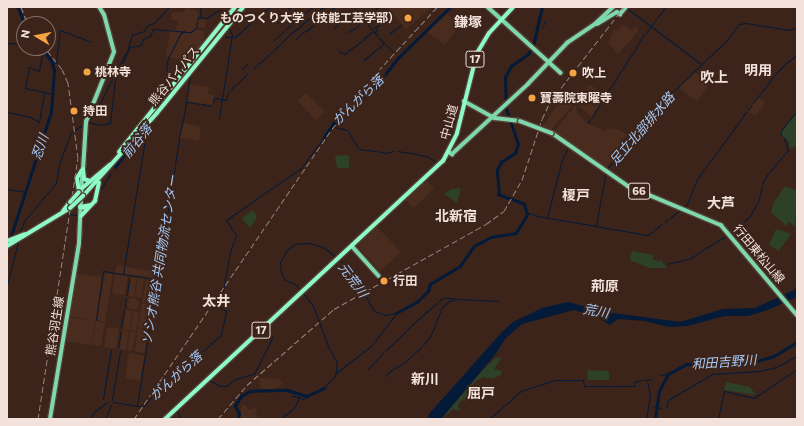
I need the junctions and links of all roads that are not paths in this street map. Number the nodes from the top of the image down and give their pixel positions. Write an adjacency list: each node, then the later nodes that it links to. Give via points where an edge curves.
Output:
1 (99, 7): 22 (main road, via 104,15 114,54 86,122)
2 (234, 7): 11 (highway, 熊谷バイパス)
3 (243, 7): 9 (highway, 熊谷バイパス)
4 (489, 7): 8 (main road)
5 (514, 7): 8 (highway, 中山道 / 17)
6 (613, 7): 10 (main road)
7 (626, 7): 10 (main road, via 620,14 617,12)
8 (502, 19): 13 (main road); 16 (highway, 中山道 / 17, via 478,53)
9 (230, 23): 11 (highway); 12 (highway, 熊谷バイパス)
10 (595, 24): 13 (main road, via 574,37)
11 (209, 39): 14 (highway, 熊谷バイパス)
12 (204, 55): 14 (highway); 17 (highway, 熊谷バイパス)
13 (549, 61): 15 (main road); 18 (main road)
14 (184, 70): 19 (highway, 熊谷バイパス)
15 (562, 73)
16 (464, 102): 18 (main road, 66); 20 (highway, 中山道 / 17, via 458,134)
17 (163, 106): 19 (highway); 21 (highway, 熊谷バイパス)
18 (492, 117): 20 (main road); 34 (main road, 行田東松山線 / 66, bridge, via 520,122 552,133 628,186 716,222 733,237)
19 (144, 119): 21 (highway, 熊谷バイパス)
20 (449, 153): 32 (highway, 中山道 / 17)
21 (111, 165): 23 (highway); 24 (highway, 熊谷バイパス); 26 (highway, 熊谷バイパス); 28 (highway, via 98,184 94,202)
22 (82, 169): 23 (highway, via 84,180); 25 (highway)
23 (90, 181): 25 (highway)
24 (91, 189): 26 (highway, 熊谷バイパス); 28 (highway, via 95,190 95,198 91,204)
25 (80, 190): 26 (main road); 27 (highway, bridge); 28 (main road, 熊谷羽生線)
26 (83, 196): 27 (highway, 熊谷バイパス, bridge); 28 (highway)
27 (70, 206): 31 (highway, 熊谷バイパス); 31 (highway, 熊谷バイパス)
28 (83, 207): 29 (highway); 30 (main road, 熊谷羽生線)
29 (81, 216): 30 (main road, 熊谷羽生線)
30 (80, 236): 35 (main road, 熊谷羽生線)
31 (9, 243)
32 (352, 246): 33 (main road); 36 (highway, 中山道 / 17)
33 (379, 276)
34 (797, 315)
35 (50, 419)
36 (165, 419)

